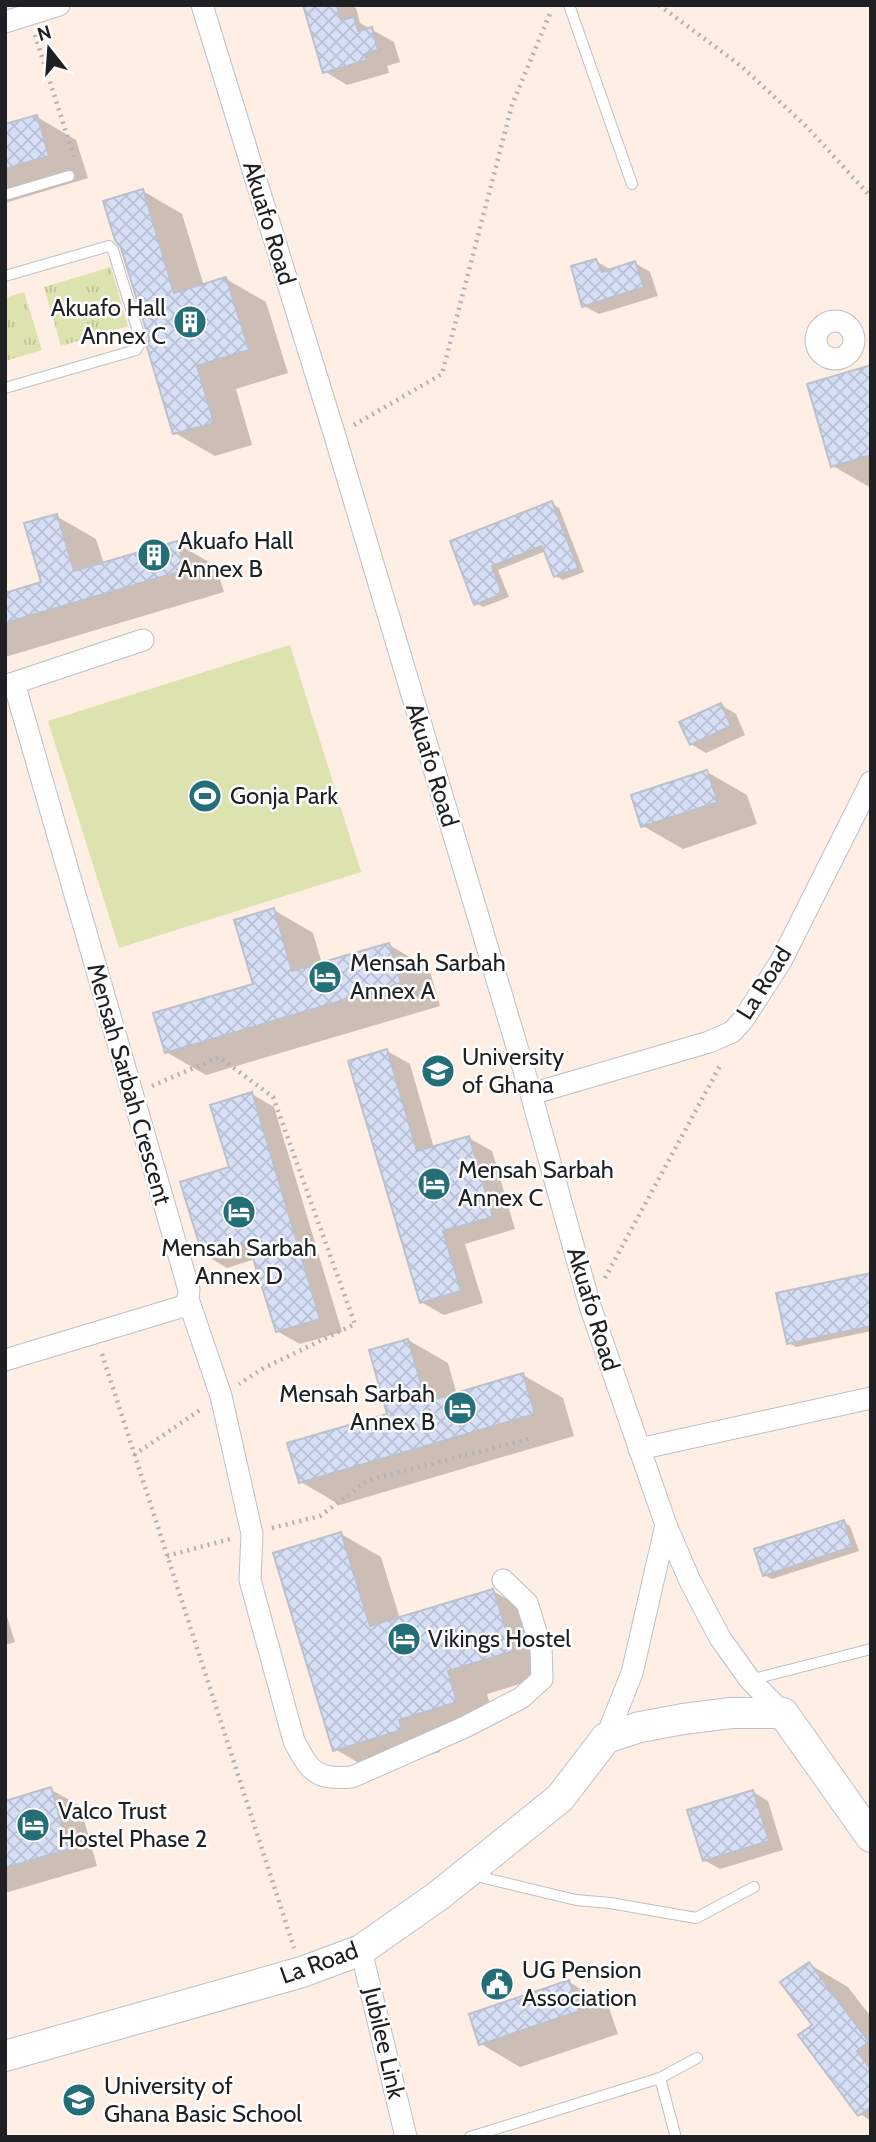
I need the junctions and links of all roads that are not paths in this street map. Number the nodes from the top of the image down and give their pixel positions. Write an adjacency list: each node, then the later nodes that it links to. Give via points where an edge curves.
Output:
1 (59, 5): 4 (street)
2 (202, 5): 15 (street, Akuafo Road)
3 (569, 5): 6 (lane)
4 (5, 22)
5 (69, 176): 7 (lane)
6 (632, 184)
7 (5, 195)
8 (5, 276): 11 (lane, via 109,246 141,341 136,349)
9 (848, 326): 10 (street)
10 (871, 326)
11 (5, 388)
12 (144, 640): 13 (street)
13 (9, 684): 16 (street, Mensah Sarbah Crescent)
14 (869, 792): 15 (street, La Road, via 781,961 732,1032)
15 (531, 1094): 19 (street, Akuafo Road, via 590,1306)
16 (188, 1299): 17 (street, via 184,1306); 21 (street, Mensah Sarbah Crescent, via 221,1396 252,1534 250,1580 294,1741 315,1773 352,1777 465,1727 521,1698 542,1679 541,1648 527,1603)
17 (5, 1360)
18 (871, 1398): 19 (street)
19 (639, 1449): 20 (street, Akuafo Road)
20 (666, 1525): 23 (street, Akuafo Road, via 720,1638); 25 (street, La Road, via 632,1672)
21 (503, 1580)
22 (871, 1649): 23 (lane)
23 (750, 1680): 24 (street, Akuafo Road)
24 (783, 1713): 25 (street, via 683,1719); 26 (street)
25 (607, 1738): 27 (street, La Road, via 560,1798)
26 (871, 1837)
27 (466, 1873): 28 (lane, via 576,1900 696,1918); 29 (street, La Road)
28 (754, 1886)
29 (361, 1950): 30 (street, La Road, via 302,1972); 34 (street, Jubilee Link)
30 (5, 2056)
31 (697, 2058): 32 (lane)
32 (660, 2078): 33 (lane); 35 (lane)
33 (673, 2136)
34 (406, 2137)
35 (470, 2137)

